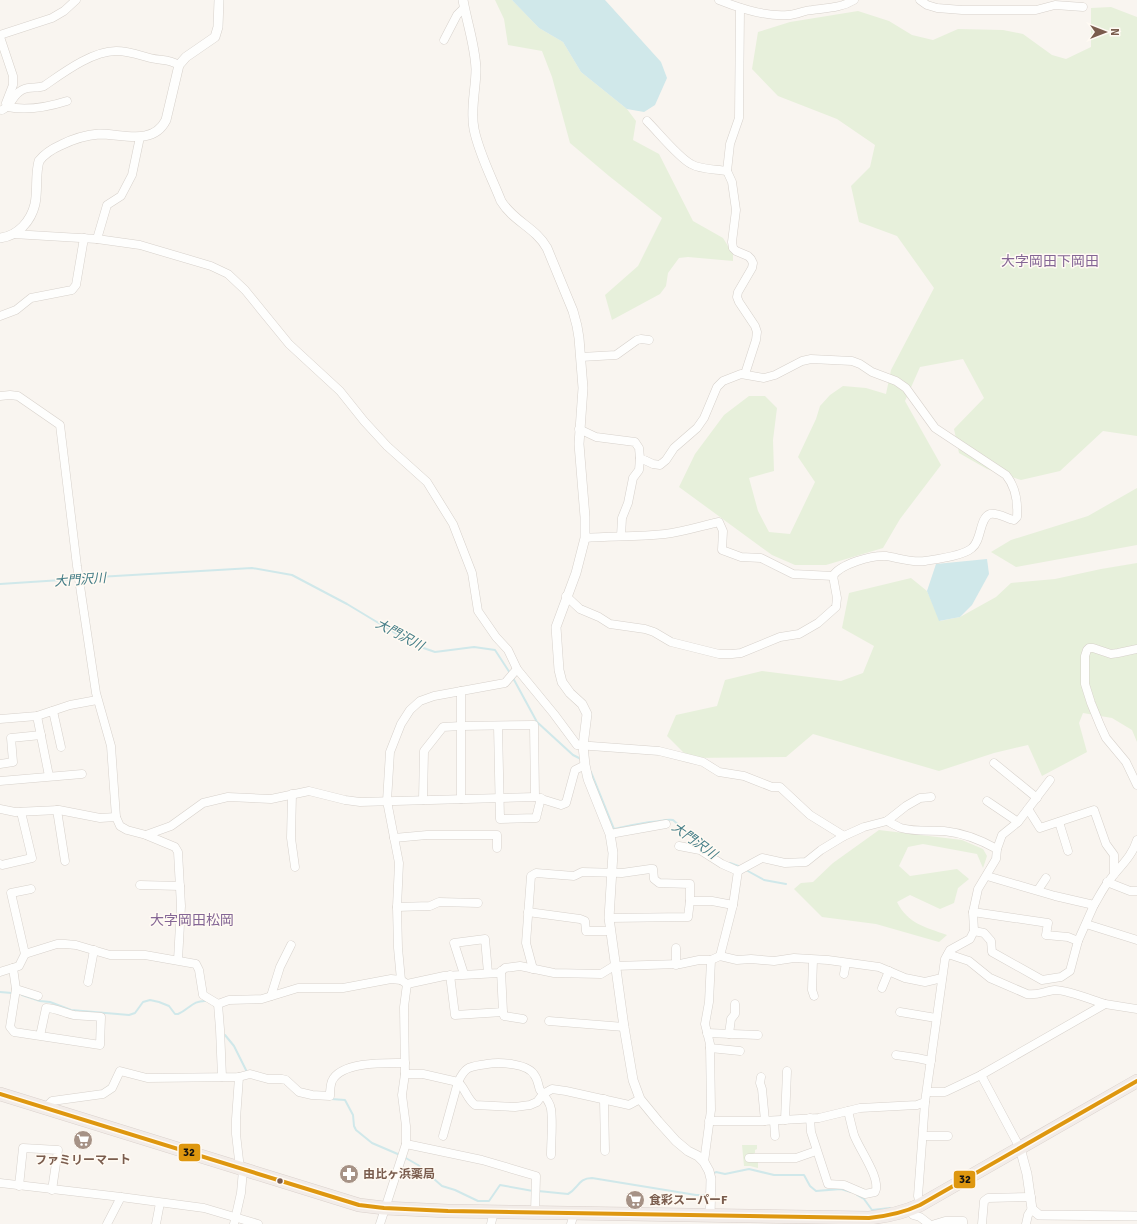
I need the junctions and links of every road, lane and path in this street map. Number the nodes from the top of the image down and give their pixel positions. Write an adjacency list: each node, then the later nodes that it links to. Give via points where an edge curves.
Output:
1 (76, 0): 9 (street, via 52,18)
2 (219, 0): 11 (street, via 215,37 186,57)
3 (719, 0): 8 (street)
4 (854, 0): 8 (street, via 841,6 788,15)
5 (920, 0): 7 (street, via 937,8 962,10 1036,10 1054,5)
6 (464, 4): 10 (street); 23 (street, via 476,68 473,116 477,140 505,208 535,232 547,248 573,311)
7 (1083, 6)
8 (740, 8): 16 (street, via 739,118 730,144)
9 (0, 36): 13 (street, via 14,76)
10 (444, 40)
11 (179, 65): 13 (street, via 172,60 133,53 103,53 74,65 40,88 22,91); 15 (street, via 162,128 148,136)
12 (67, 101): 13 (street, via 30,109)
13 (4, 109)
14 (646, 121): 16 (street, via 690,164)
15 (140, 137): 17 (street, via 91,135 71,140 49,150 39,161 35,204 29,220); 20 (street, via 132,175 121,196 107,205)
16 (727, 171): 24 (street, via 732,182 736,210 733,248 748,256 753,263 737,297 757,332)
17 (14, 234): 18 (street); 19 (street)
18 (0, 238)
19 (84, 238): 20 (street); 21 (street, via 76,285 72,290 31,298 16,310)
20 (97, 239): 33 (street, via 140,245 211,266 228,274 245,290 289,344 340,391 387,446 427,482 453,524 472,573 478,611 508,650)
21 (0, 316)
22 (648, 340): 23 (street, via 637,340 616,355)
23 (581, 357): 26 (street, via 583,388)
24 (745, 374): 27 (street, via 716,386 704,418 697,428 674,448 660,465); 30 (street, via 764,378 810,359 852,361 860,364 906,388 935,428 1006,475 1012,482 1017,500 1017,517 1014,520 990,514 984,518 979,539 973,548 964,553 924,561 877,556 844,566 835,571)
25 (0, 396): 35 (street, via 18,396 60,425)
26 (579, 429): 27 (street, via 596,437 635,442 639,448); 29 (street)
27 (640, 458): 28 (street, via 640,470 633,478 622,518)
28 (621, 536): 29 (street); 30 (street, via 667,534 719,522 723,531 722,550 741,557 760,558 794,574)
29 (585, 538): 31 (street, via 576,573)
30 (833, 576): 31 (street, via 836,607 818,623 799,634 780,637 741,653 732,654 719,654 671,642 645,629 610,624 580,609)
31 (566, 596): 42 (street, via 556,628 559,670 562,682 588,714)
32 (1137, 648): 51 (street, via 1111,654 1090,648 1085,656 1085,684 1091,703 1106,738 1126,762)
33 (513, 674): 34 (street, via 505,683); 42 (street, via 554,714 577,745)
34 (461, 691): 39 (street); 59 (street, via 420,701 405,717 390,752)
35 (97, 700): 36 (street); 65 (street, via 111,746)
36 (53, 711): 37 (street); 43 (street)
37 (37, 716): 38 (street); 41 (street)
38 (0, 720)
39 (461, 726): 40 (street); 57 (street); 58 (street, via 443,727 424,751)
40 (498, 726): 54 (street); 55 (street, via 534,725)
41 (41, 735): 45 (street, via 11,738 13,762); 48 (street)
42 (583, 746): 46 (street); 72 (street, via 659,751 703,762 719,772 744,776 772,787 780,787 810,815)
43 (61, 747)
44 (994, 763): 56 (street)
45 (0, 764)
46 (585, 765): 55 (street, via 575,770 566,803 560,805); 70 (street)
47 (82, 774): 48 (street)
48 (49, 776): 50 (street)
49 (1050, 780): 56 (street)
50 (0, 781)
51 (1137, 785)
52 (292, 794): 59 (street, via 309,791 360,802); 71 (street, via 271,799 228,797 204,803 171,826); 83 (street, via 291,838)
53 (931, 797): 66 (street, via 920,798)
54 (498, 798): 55 (street); 55 (street, via 500,819 536,818); 57 (street)
55 (538, 798)
56 (1036, 798): 62 (street)
57 (461, 799): 58 (street)
58 (422, 800): 59 (street)
59 (387, 801): 73 (street)
60 (987, 801): 67 (street)
61 (0, 809): 64 (street)
62 (1028, 809): 67 (street); 68 (street, via 1040,828)
63 (57, 810): 64 (street); 65 (street, via 100,818); 80 (street)
64 (21, 812): 82 (street, via 32,858)
65 (116, 817): 71 (street, via 120,826)
66 (887, 821): 72 (street); 77 (street, via 900,828 945,831 973,837)
67 (1018, 822): 77 (street, via 1002,834)
68 (1059, 822): 78 (street); 86 (street, via 1094,810 1106,844 1114,855)
69 (666, 824): 70 (street)
70 (610, 834): 85 (street, via 613,853)
71 (146, 835): 91 (street, via 175,847 178,852)
72 (844, 836): 84 (street, via 806,862 785,863 762,858)
73 (394, 838): 76 (street, via 427,835 497,835); 99 (street, via 399,863)
74 (1137, 840): 79 (street)
75 (679, 846): 84 (street, via 700,850)
76 (498, 848)
77 (997, 849): 87 (street, via 996,859)
78 (1068, 850)
79 (1128, 859): 81 (street); 86 (street)
80 (65, 860)
81 (1137, 861)
82 (0, 864)
83 (295, 867)
84 (738, 871): 98 (street)
85 (611, 872): 95 (street, via 654,869 654,879 659,883 690,884); 100 (street, via 582,872 574,876 536,873 531,876); 102 (street)
86 (1114, 874): 89 (street)
87 (987, 876): 93 (street); 101 (street, via 978,889)
88 (1046, 878): 93 (street)
89 (1107, 882): 94 (street); 97 (street)
90 (140, 885): 91 (street)
91 (180, 886): 114 (street)
92 (31, 889): 111 (street, via 11,893)
93 (1038, 890): 97 (street)
94 (1137, 891)
95 (690, 901): 98 (street, via 712,901); 102 (street, via 688,917)
96 (478, 903): 99 (street, via 440,902 430,906)
97 (1094, 904): 103 (street)
98 (733, 905): 113 (street)
99 (397, 907): 132 (street, via 398,948)
100 (528, 912): 105 (street, via 580,919 585,921 586,931); 121 (street, via 526,943)
101 (973, 912): 104 (street); 107 (street, via 1048,923 1046,935 1068,937)
102 (609, 918): 105 (street)
103 (1086, 924): 106 (street); 107 (street)
104 (974, 931): 112 (street, via 970,939 950,950); 130 (street, via 984,933 991,941 992,952)
105 (610, 932): 119 (street)
106 (1137, 940)
107 (1078, 941): 130 (street, via 1070,971)
108 (291, 945): 137 (street, via 280,967)
109 (676, 948): 118 (street)
110 (94, 950): 111 (street, via 70,944 57,944); 114 (street, via 110,955 145,955); 131 (street)
111 (25, 954): 120 (street, via 19,966)
112 (948, 954): 129 (street); 135 (street, via 969,961 990,978 1027,994 1033,996)
113 (720, 956): 115 (street); 116 (street, via 737,960)
114 (178, 960): 139 (street, via 196,964 203,995)
115 (711, 960): 118 (street); 149 (street, via 705,1024)
116 (813, 960): 117 (street); 138 (street)
117 (846, 963): 124 (street, via 879,967); 127 (street)
118 (676, 965): 119 (street)
119 (614, 966): 121 (street, via 601,974 554,974); 148 (street)
120 (13, 968): 123 (street); 134 (street)
121 (534, 969): 122 (street, via 520,966)
122 (501, 971): 125 (street); 143 (street)
123 (0, 972)
124 (889, 972): 129 (street, via 925,982); 133 (street)
125 (488, 973): 126 (street); 126 (street, via 485,939 454,944)
126 (464, 974): 128 (street)
127 (844, 974)
128 (450, 975): 132 (street); 143 (street, via 455,1015)
129 (942, 978): 145 (street)
130 (1042, 980): 135 (street)
131 (88, 982)
132 (404, 982): 137 (street, via 391,979 343,988 298,988); 157 (street)
133 (882, 988)
134 (15, 991): 136 (street); 151 (street, via 10,1027 14,1032)
135 (1042, 993): 141 (street, via 1064,991)
136 (38, 996)
137 (271, 996): 139 (street, via 262,999 229,1000)
138 (814, 996)
139 (218, 1004): 162 (street)
140 (735, 1004): 150 (street)
141 (1105, 1004): 142 (street); 161 (street)
142 (1137, 1009)
143 (503, 1012): 146 (street, via 504,1016)
144 (900, 1012): 145 (street)
145 (936, 1018): 156 (street)
146 (523, 1019)
147 (550, 1021): 148 (street)
148 (624, 1027): 170 (street, via 633,1080)
149 (707, 1033): 150 (street); 153 (street)
150 (729, 1034): 152 (street)
151 (40, 1036): 151 (street, via 100,1045 101,1017 74,1015 46,1008)
152 (758, 1036)
153 (710, 1048): 154 (street); 176 (street)
154 (740, 1051)
155 (896, 1055): 156 (street)
156 (931, 1061): 166 (street)
157 (405, 1062): 159 (street); 160 (street, via 358,1065 340,1072 332,1080 330,1096 304,1094 286,1080)
158 (787, 1071): 175 (street)
159 (405, 1074): 165 (street, via 423,1074); 183 (street, via 402,1094)
160 (246, 1075): 162 (street); 190 (street, via 236,1119)
161 (981, 1075): 166 (street, via 945,1092); 184 (street)
162 (222, 1077): 172 (street, via 147,1078 120,1071 112,1088 103,1094 52,1101)
163 (761, 1077): 177 (street)
164 (1137, 1081): 184 (highway)
165 (458, 1082): 168 (street, via 475,1105 530,1106); 168 (street, via 466,1068 473,1066 492,1063 519,1065 535,1075); 179 (street)
166 (927, 1092): 171 (street)
167 (0, 1094): 172 (highway)
168 (543, 1094): 169 (street, via 552,1090 566,1091); 187 (street, via 551,1107)
169 (604, 1099): 170 (street, via 629,1105); 185 (street)
170 (640, 1099): 189 (street, via 676,1141)
171 (926, 1102): 173 (street); 181 (street)
172 (45, 1108): 190 (highway)
173 (848, 1111): 174 (street); 186 (street, via 854,1136 876,1179 875,1192 865,1194 844,1185 828,1184)
174 (810, 1118): 175 (street); 186 (street)
175 (785, 1120): 178 (street)
176 (709, 1121): 177 (street); 189 (street)
177 (765, 1121): 178 (street)
178 (774, 1121): 180 (street)
179 (443, 1136)
180 (775, 1136)
181 (923, 1136): 182 (street); 197 (street)
182 (948, 1136)
183 (406, 1144): 198 (street); 200 (street, via 482,1160 536,1176)
184 (1020, 1148): 195 (street, via 1028,1174); 197 (highway)
185 (604, 1151)
186 (816, 1151): 188 (street, via 796,1158)
187 (551, 1155)
188 (750, 1158)
189 (704, 1162): 206 (street, via 711,1179)
190 (242, 1170): 198 (highway, via 359,1205); 205 (street, via 241,1192)
191 (0, 1183): 192 (street)
192 (19, 1186): 193 (street); 193 (street, via 23,1148 58,1150)
193 (52, 1190): 194 (street)
194 (121, 1197): 196 (street); 208 (street)
195 (1031, 1197): 199 (street); 215 (street, via 988,1198 984,1201)
196 (160, 1203): 205 (street, via 204,1208); 209 (street)
197 (915, 1207): 206 (highway, via 895,1215 869,1218); 212 (street, via 913,1215)
198 (384, 1208): 202 (highway); 211 (street)
199 (1032, 1209): 201 (street, via 1039,1215); 216 (street)
200 (535, 1212): 202 (highway); 203 (highway)
201 (1137, 1216)
202 (492, 1218)
203 (572, 1218): 204 (highway)
204 (642, 1219): 206 (highway)
205 (235, 1220): 210 (street)
206 (710, 1220)
207 (945, 1222): 213 (street); 214 (street, via 963,1221)
208 (107, 1224)
209 (156, 1224)
210 (258, 1224)
211 (380, 1224)
212 (929, 1224)
213 (935, 1224)
214 (964, 1224)
215 (982, 1224)
216 (1026, 1224)

